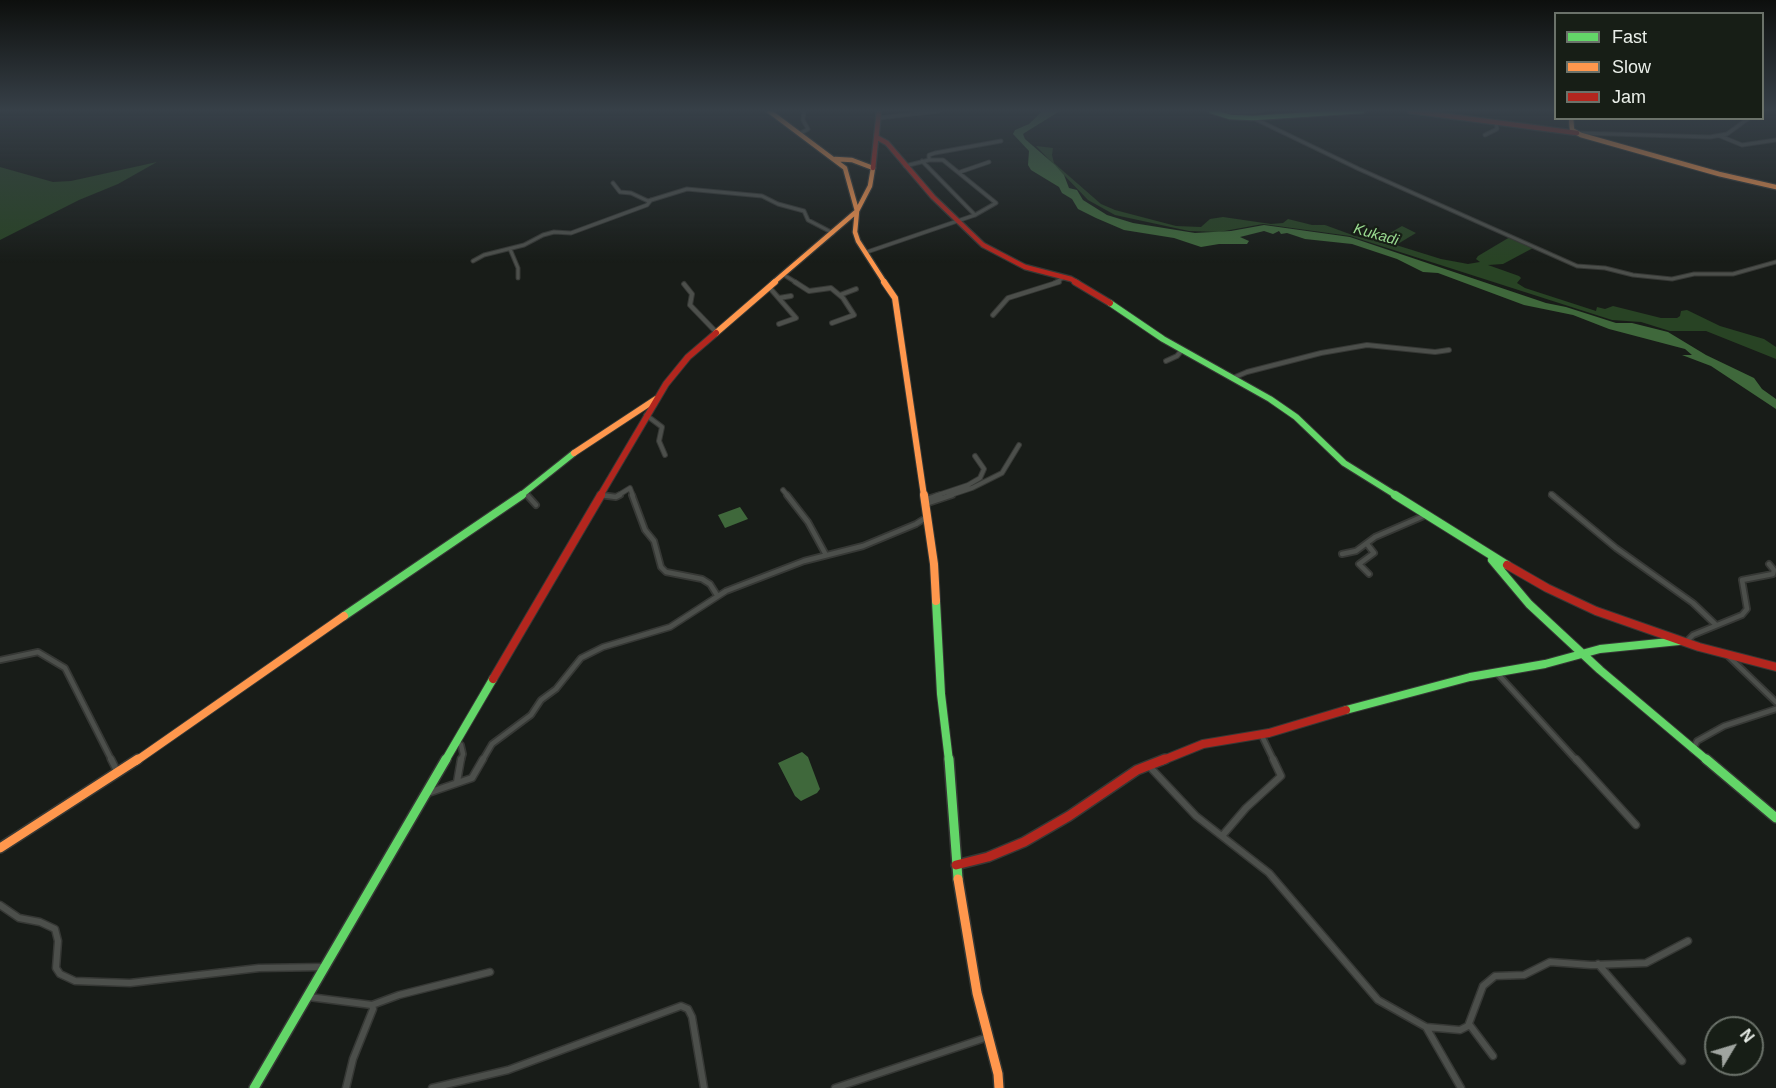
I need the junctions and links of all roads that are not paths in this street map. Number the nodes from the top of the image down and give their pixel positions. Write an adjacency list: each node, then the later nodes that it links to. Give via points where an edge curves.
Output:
1 (837, 162): 17 (street, via 848,174)
2 (857, 162): 12 (street)
3 (874, 162): 12 (street)
4 (902, 162): 11 (street)
5 (919, 162): 11 (street)
6 (923, 162): 18 (street)
7 (946, 162): 13 (street)
8 (989, 162): 13 (street)
9 (1345, 162): 24 (street, via 1580,267 1675,279 1694,274 1733,274)
10 (1675, 162): 15 (street)
11 (905, 166): 19 (street)
12 (873, 168): 17 (street, via 870,186)
13 (960, 172): 18 (street, via 996,203)
14 (613, 183): 16 (street, via 620,192)
15 (1776, 187)
16 (651, 200): 20 (street, via 687,189 762,196 804,210 808,220); 21 (street, via 647,205 571,233 552,233)
17 (857, 211): 20 (street); 22 (street, via 856,237)
18 (975, 215): 19 (street)
19 (957, 220): 22 (street); 26 (street, via 983,245 1019,264)
20 (833, 233): 25 (street)
21 (510, 249): 23 (street); 27 (street)
22 (867, 252): 51 (street, via 895,298)
23 (473, 261)
24 (1776, 262)
25 (784, 275): 29 (street); 31 (street, via 809,291 831,288)
26 (1065, 277): 34 (street, via 1008,298); 38 (street)
27 (518, 278)
28 (684, 284): 37 (street, via 692,294 690,305)
29 (769, 287): 33 (street); 37 (street)
30 (856, 289): 31 (street)
31 (840, 295): 35 (street, via 854,315)
32 (791, 296): 33 (street)
33 (779, 298): 36 (street, via 796,318)
34 (993, 315)
35 (832, 323)
36 (778, 324)
37 (716, 332): 42 (street, via 688,357)
38 (1182, 350): 40 (street); 41 (street)
39 (1449, 350): 41 (street, via 1367,345 1311,355)
40 (1166, 361)
41 (1233, 378): 53 (street, via 1296,417 1344,463)
42 (656, 399): 43 (street); 48 (street, via 581,447)
43 (646, 415): 45 (street, via 662,428 659,441); 50 (street)
44 (1019, 445): 51 (street, via 1002,473 972,488)
45 (665, 454)
46 (975, 456): 51 (street, via 984,469 980,478)
47 (783, 490): 57 (street, via 808,522)
48 (525, 493): 52 (street); 75 (street)
49 (1551, 494): 62 (street)
50 (600, 495): 61 (street, via 616,496 630,488 645,530 658,550 661,567 666,572 702,579); 72 (street)
51 (925, 502): 54 (street)
52 (536, 504)
53 (1426, 515): 55 (street); 58 (street)
54 (927, 517): 57 (street, via 863,546); 82 (street, via 937,596)
55 (1367, 544): 56 (street); 60 (street, via 1374,553 1359,564)
56 (1342, 554)
57 (826, 555): 61 (street)
58 (1490, 556): 63 (street, via 1570,600); 64 (street, via 1529,604)
59 (1769, 564): 62 (street, via 1773,574 1742,580 1747,610)
60 (1369, 574)
61 (717, 595): 76 (street, via 670,627 603,647 581,658 531,715 492,744 475,775)
62 (1716, 625): 63 (street)
63 (1684, 641): 64 (street); 65 (street)
64 (1581, 653): 68 (street); 73 (street)
65 (1726, 654): 67 (street); 69 (street)
66 (0, 660): 75 (street, via 38,652 65,668)
67 (1776, 667)
68 (1496, 672): 71 (street, via 1397,695); 79 (street)
69 (1776, 702)
70 (1776, 709): 73 (street, via 1724,726 1697,741)
71 (1261, 734): 74 (street, via 1203,744); 80 (street, via 1281,776)
72 (456, 742): 76 (street, via 463,754); 77 (street)
73 (1693, 750): 78 (street)
74 (1148, 765): 80 (street, via 1178,799); 82 (street, via 1024,842)
75 (118, 773): 81 (street)
76 (458, 783): 77 (street)
77 (425, 794): 86 (street)
78 (1776, 818)
79 (1635, 825)
80 (1222, 836): 91 (street, via 1256,861 1288,893 1378,1000)
81 (0, 848)
82 (956, 865): 92 (street)
83 (0, 904): 86 (street, via 19,918 55,929 56,968 75,981 130,982 259,968)
84 (1688, 941): 85 (street, via 1647,963)
85 (1598, 964): 90 (street, via 1550,962 1524,975 1495,976 1483,986); 94 (street)
86 (323, 967): 88 (street)
87 (490, 972): 89 (street)
88 (306, 997): 89 (street); 95 (street)
89 (372, 1005): 96 (street)
90 (1469, 1024): 91 (street, via 1460,1030); 93 (street)
91 (1426, 1027): 101 (street)
92 (988, 1037): 99 (street); 100 (street)
93 (1493, 1056)
94 (1682, 1061)
95 (254, 1088)
96 (346, 1088)
97 (432, 1088): 98 (street, via 508,1070 681,1006 692,1017)
98 (704, 1088)
99 (835, 1088)
100 (999, 1088)
101 (1461, 1088)

